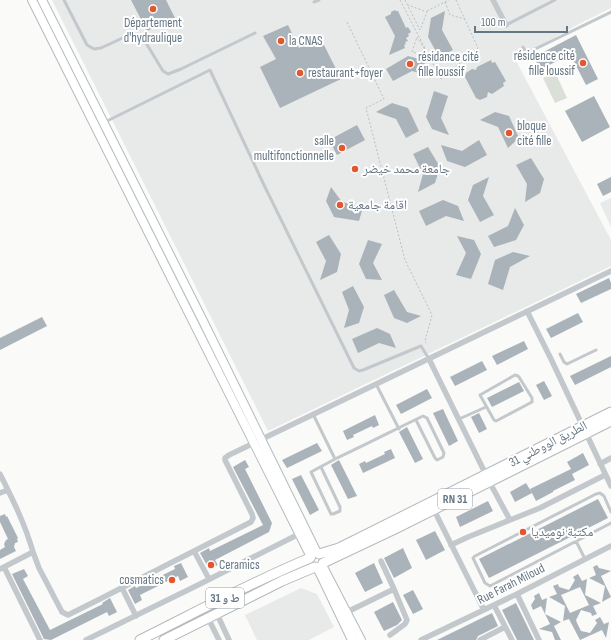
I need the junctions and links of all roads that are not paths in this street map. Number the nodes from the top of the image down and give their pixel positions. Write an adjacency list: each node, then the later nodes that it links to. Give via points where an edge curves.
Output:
1 (32, 0): 27 (main road)
2 (42, 0): 12 (main road)
3 (64, 0): 10 (lane, via 87,45 94,49 101,48 129,35 138,36 168,74)
4 (319, 0): 7 (lane)
5 (493, 0): 9 (street)
6 (555, 0): 9 (lane)
7 (314, 2)
8 (611, 12): 11 (lane, via 529,52)
9 (506, 25)
10 (255, 33)
11 (523, 47)
12 (103, 123): 17 (lane, via 210,70 354,368 363,370 421,346); 27 (main road, via 204,323)
13 (611, 271): 14 (street)
14 (527, 311): 17 (street); 26 (street)
15 (596, 350): 16 (lane, via 567,364)
16 (560, 354)
17 (429, 358): 18 (street); 23 (street)
18 (376, 384): 21 (street); 25 (lane)
19 (486, 407): 19 (lane, via 492,419 496,421 533,400 519,377 515,375 480,395); 23 (lane)
20 (611, 412): 26 (main road, الطريق الووطني 31)
21 (313, 414): 27 (street); 29 (lane)
22 (416, 420): 22 (lane, via 423,416 427,418 444,453 443,457 437,460 435,458); 25 (lane)
23 (458, 420): 34 (street)
24 (611, 421): 26 (main road, RN 31)
25 (398, 429): 29 (lane)
26 (584, 430): 30 (street); 34 (main road, RN 31)
27 (257, 441): 42 (main road); 46 (street, via 228,455 225,460 252,514 252,520); 48 (main road)
28 (611, 458): 30 (street)
29 (335, 459): 31 (lane)
30 (600, 464): 33 (street)
31 (321, 467): 31 (lane, via 311,472 331,514 334,514 340,511 340,507)
32 (0, 474): 36 (street)
33 (606, 475): 35 (street); 40 (street)
34 (488, 479): 38 (main road, RN 31); 40 (street); 48 (main road, via 339,548)
35 (611, 486)
36 (8, 490): 37 (street); 47 (street, via 28,533)
37 (0, 493)
38 (434, 510): 44 (street); 51 (main road, RN 31)
39 (611, 512): 43 (lane, via 604,496 596,494 473,558 485,583 490,586)
40 (510, 520): 44 (street)
41 (611, 523): 43 (lane)
42 (299, 534): 48 (main road); 53 (street)
43 (576, 541): 49 (lane)
44 (451, 545): 58 (street)
45 (611, 546): 49 (street, Rue Farah Miloud)
46 (194, 551): 53 (street); 54 (street)
47 (33, 552): 52 (street); 54 (street, via 64,614 72,613)
48 (314, 555): 51 (main road, via 324,558); 68 (main road, ط و 31)
49 (585, 559): 56 (street, Rue Farah Miloud)
50 (380, 560): 55 (street)
51 (319, 566): 59 (main road); 60 (main road, RN 31, via 282,581); 72 (main road)
52 (2, 568): 66 (street)
53 (209, 579): 61 (street)
54 (122, 588): 61 (street)
55 (394, 589): 59 (street); 64 (street, via 407,620)
56 (517, 594): 57 (street, Rue Farah Miloud); 77 (street)
57 (494, 605): 58 (street, Rue Farah Miloud); 63 (street)
58 (484, 610): 65 (street, Rue Farah Miloud)
59 (347, 612): 73 (main road)
60 (217, 614): 62 (main road, RN 31); 71 (street)
61 (136, 616): 67 (street)
62 (208, 618): 69 (main road, RN 31); 70 (street)
63 (505, 627): 75 (street); 76 (street)
64 (390, 635)
65 (429, 638): 74 (street, Rue Farah Miloud)
66 (40, 640)
67 (86, 640)
68 (140, 640)
69 (164, 640)
70 (219, 640)
71 (229, 640)
72 (352, 640)
73 (361, 640)
74 (421, 640)
75 (481, 640)
76 (512, 640)
77 (539, 640)

